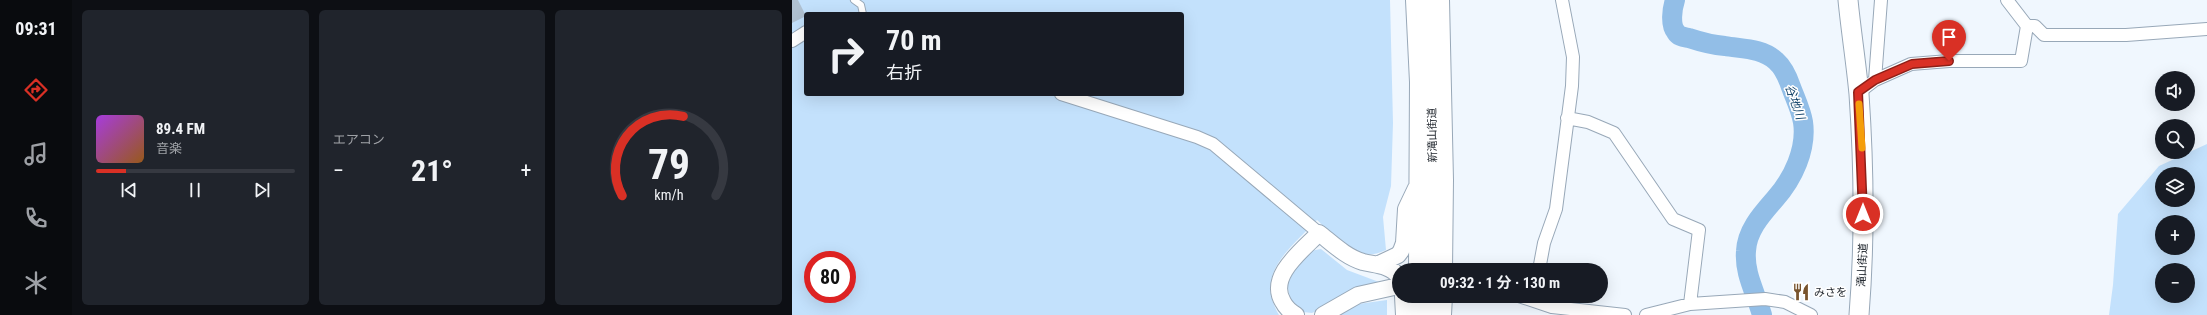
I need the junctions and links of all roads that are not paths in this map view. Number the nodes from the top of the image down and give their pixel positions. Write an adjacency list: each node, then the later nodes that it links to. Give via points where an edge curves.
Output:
1 (854, 0): 9 (lane, via 861,5)
2 (1414, 0): 18 (main road, 新滝山街道)
3 (1428, 0): 21 (main road, 新滝山街道, via 1433,162)
4 (1441, 0): 22 (main road, via 1445,156)
5 (1562, 0): 17 (street, via 1573,57)
6 (1848, 0): 15 (highway, 滝山街道)
7 (1881, 0): 14 (street)
8 (2006, 0): 10 (street)
9 (863, 12)
10 (2027, 26): 11 (street, via 2035,26 2044,35 2126,35); 14 (street, via 2021,61 1912,64)
11 (2207, 29)
12 (804, 33): 13 (street)
13 (792, 41)
14 (1875, 80): 15 (street)
15 (1858, 92): 42 (highway, 滝山街道, via 1864,188)
16 (1066, 96): 19 (street, via 1213,144)
17 (1567, 118): 23 (street, via 1556,209 1544,243); 32 (street, via 1588,122 1614,133 1673,219 1699,230)
18 (1419, 181): 20 (main road, 新滝山街道); 24 (main road, via 1406,209 1404,243 1401,250 1398,255)
19 (1319, 233): 24 (main road, via 1348,256 1363,262); 33 (main road, via 1288,266 1279,286 1283,302)
20 (1417, 263)
21 (1431, 263)
22 (1444, 263)
23 (1540, 263)
24 (1379, 264): 25 (main road)
25 (1392, 279)
26 (1392, 288): 34 (main road, via 1358,295)
27 (1402, 303): 35 (main road)
28 (1416, 303): 36 (main road)
29 (1430, 303): 37 (main road)
30 (1444, 303): 38 (main road)
31 (1544, 303): 39 (street, via 1552,307)
32 (1690, 304): 40 (street); 41 (street, via 1765,299 1785,302)
33 (1296, 315)
34 (1323, 315)
35 (1404, 315)
36 (1415, 315)
37 (1429, 315)
38 (1443, 315)
39 (1625, 315)
40 (1646, 315)
41 (1811, 315)
42 (1859, 315)

